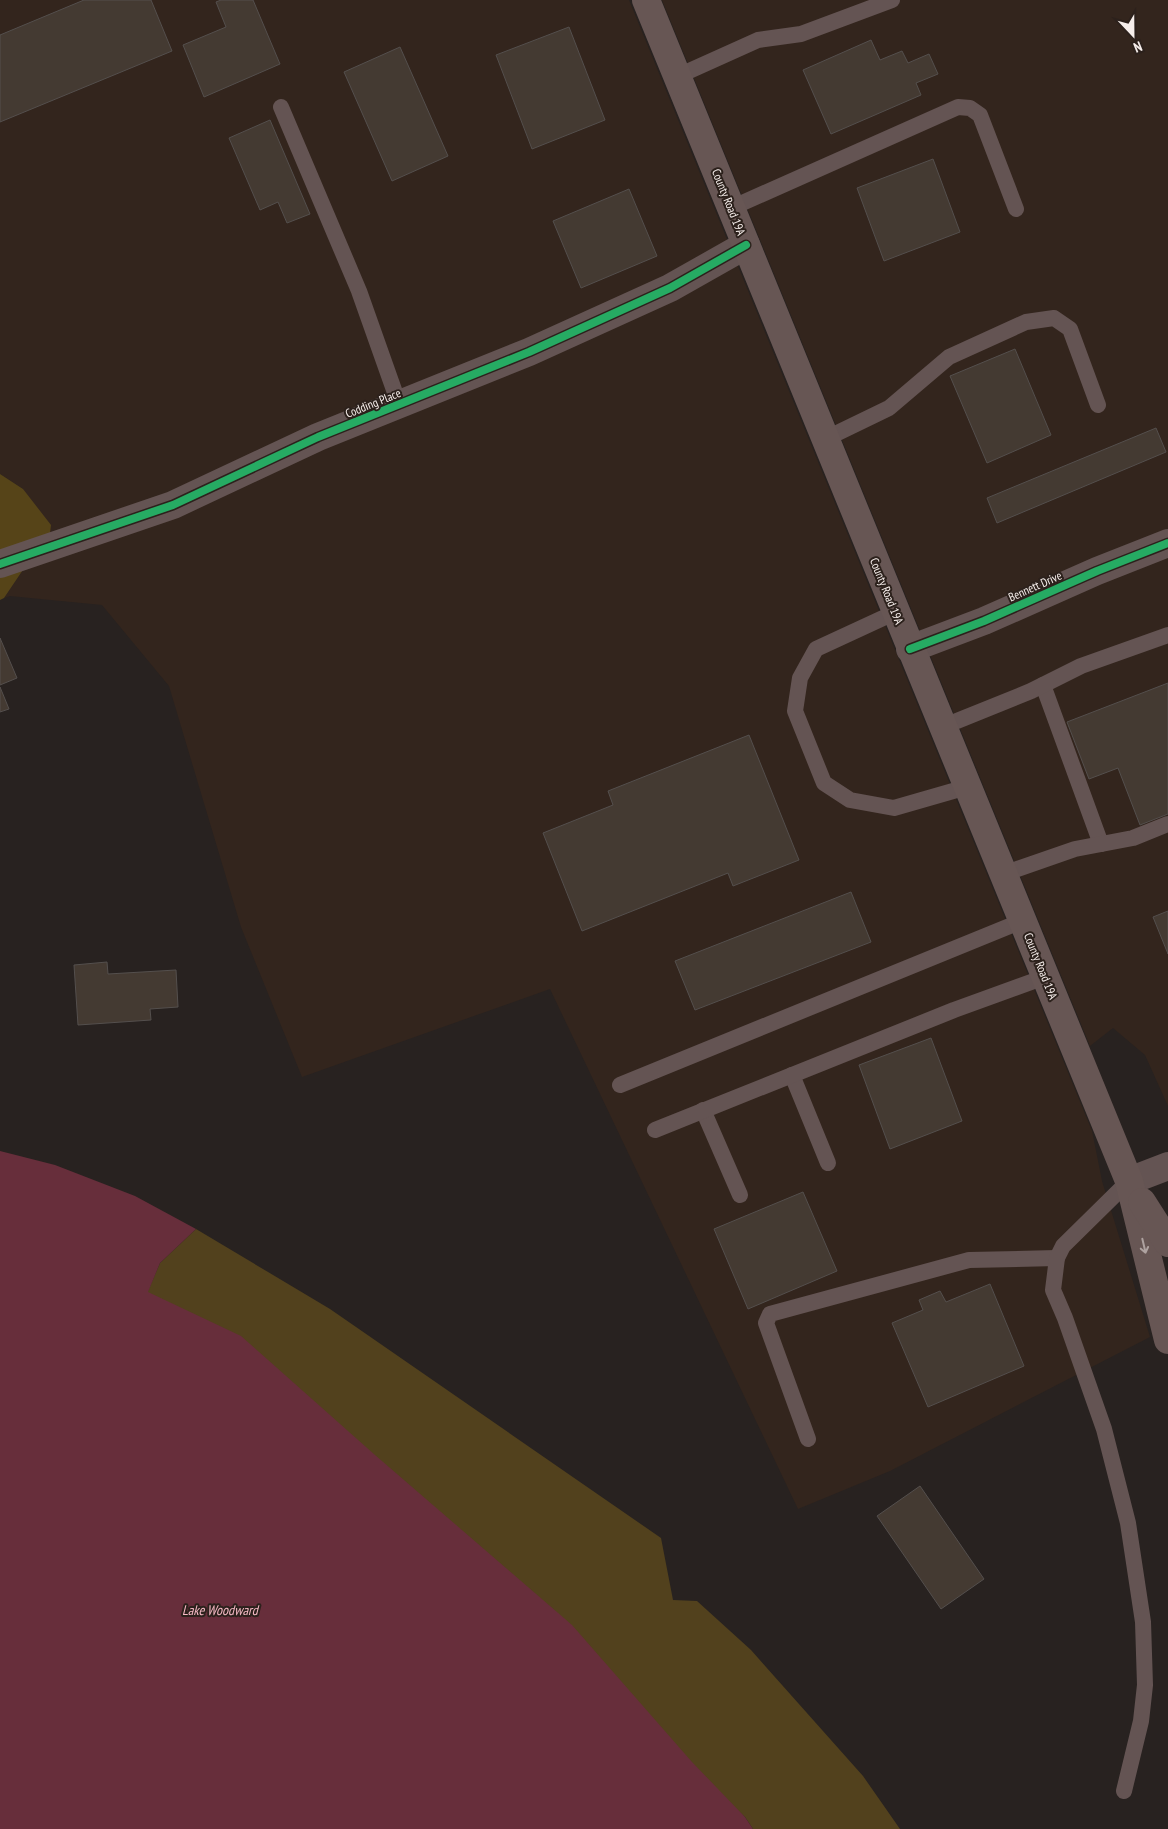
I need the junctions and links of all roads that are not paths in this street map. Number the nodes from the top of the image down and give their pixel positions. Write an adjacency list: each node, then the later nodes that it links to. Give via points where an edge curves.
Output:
1 (646, 0): 3 (main road, County Road 19A)
2 (892, 0): 3 (lane, via 801,34 758,40)
3 (678, 76): 5 (main road, County Road 19A)
4 (281, 107): 8 (lane, via 359,291)
5 (732, 208): 6 (lane, via 958,107 970,108 980,116); 7 (main road, County Road 19A)
6 (1016, 209)
7 (746, 245): 8 (street, Codding Place, via 661,292 528,352); 10 (main road, County Road 19A)
8 (400, 404): 12 (street, Codding Place, via 318,437 173,505)
9 (1098, 405): 10 (lane, via 1070,329 1054,318 1026,322 949,357 889,408)
10 (825, 439): 13 (main road, County Road 19A)
11 (1168, 543): 15 (street, Bennett Drive)
12 (0, 564)
13 (896, 612): 15 (main road, County Road 19A); 18 (lane, via 816,650 800,678 795,712 824,783 850,800 894,808)
14 (1168, 635): 16 (lane, via 1081,666)
15 (910, 649): 17 (main road, County Road 19A)
16 (1043, 686): 17 (lane); 20 (lane)
17 (942, 727): 18 (main road, County Road 19A)
18 (967, 787): 21 (main road, County Road 19A)
19 (1168, 824): 20 (lane, via 1133,838)
20 (1101, 844): 21 (lane, via 1075,849)
21 (1003, 874): 22 (main road, County Road 19A)
22 (1022, 922): 23 (main road, County Road 19A); 25 (lane)
23 (1045, 977): 24 (lane); 30 (main road, County Road 19A)
24 (792, 1075): 26 (lane); 28 (lane)
25 (620, 1085)
26 (703, 1110): 27 (lane); 31 (lane)
27 (655, 1130)
28 (828, 1163)
29 (1168, 1166): 30 (street)
30 (1129, 1181): 32 (main road); 33 (lane, via 1063,1246); 34 (main road, one-way to 34)
31 (740, 1194)
32 (1168, 1243)
33 (1057, 1258): 35 (lane, via 969,1260 770,1314 766,1323); 36 (lane, via 1053,1290 1104,1429 1128,1523 1143,1622 1145,1685 1141,1721)
34 (1168, 1340)
35 (808, 1439)
36 (1124, 1791)

